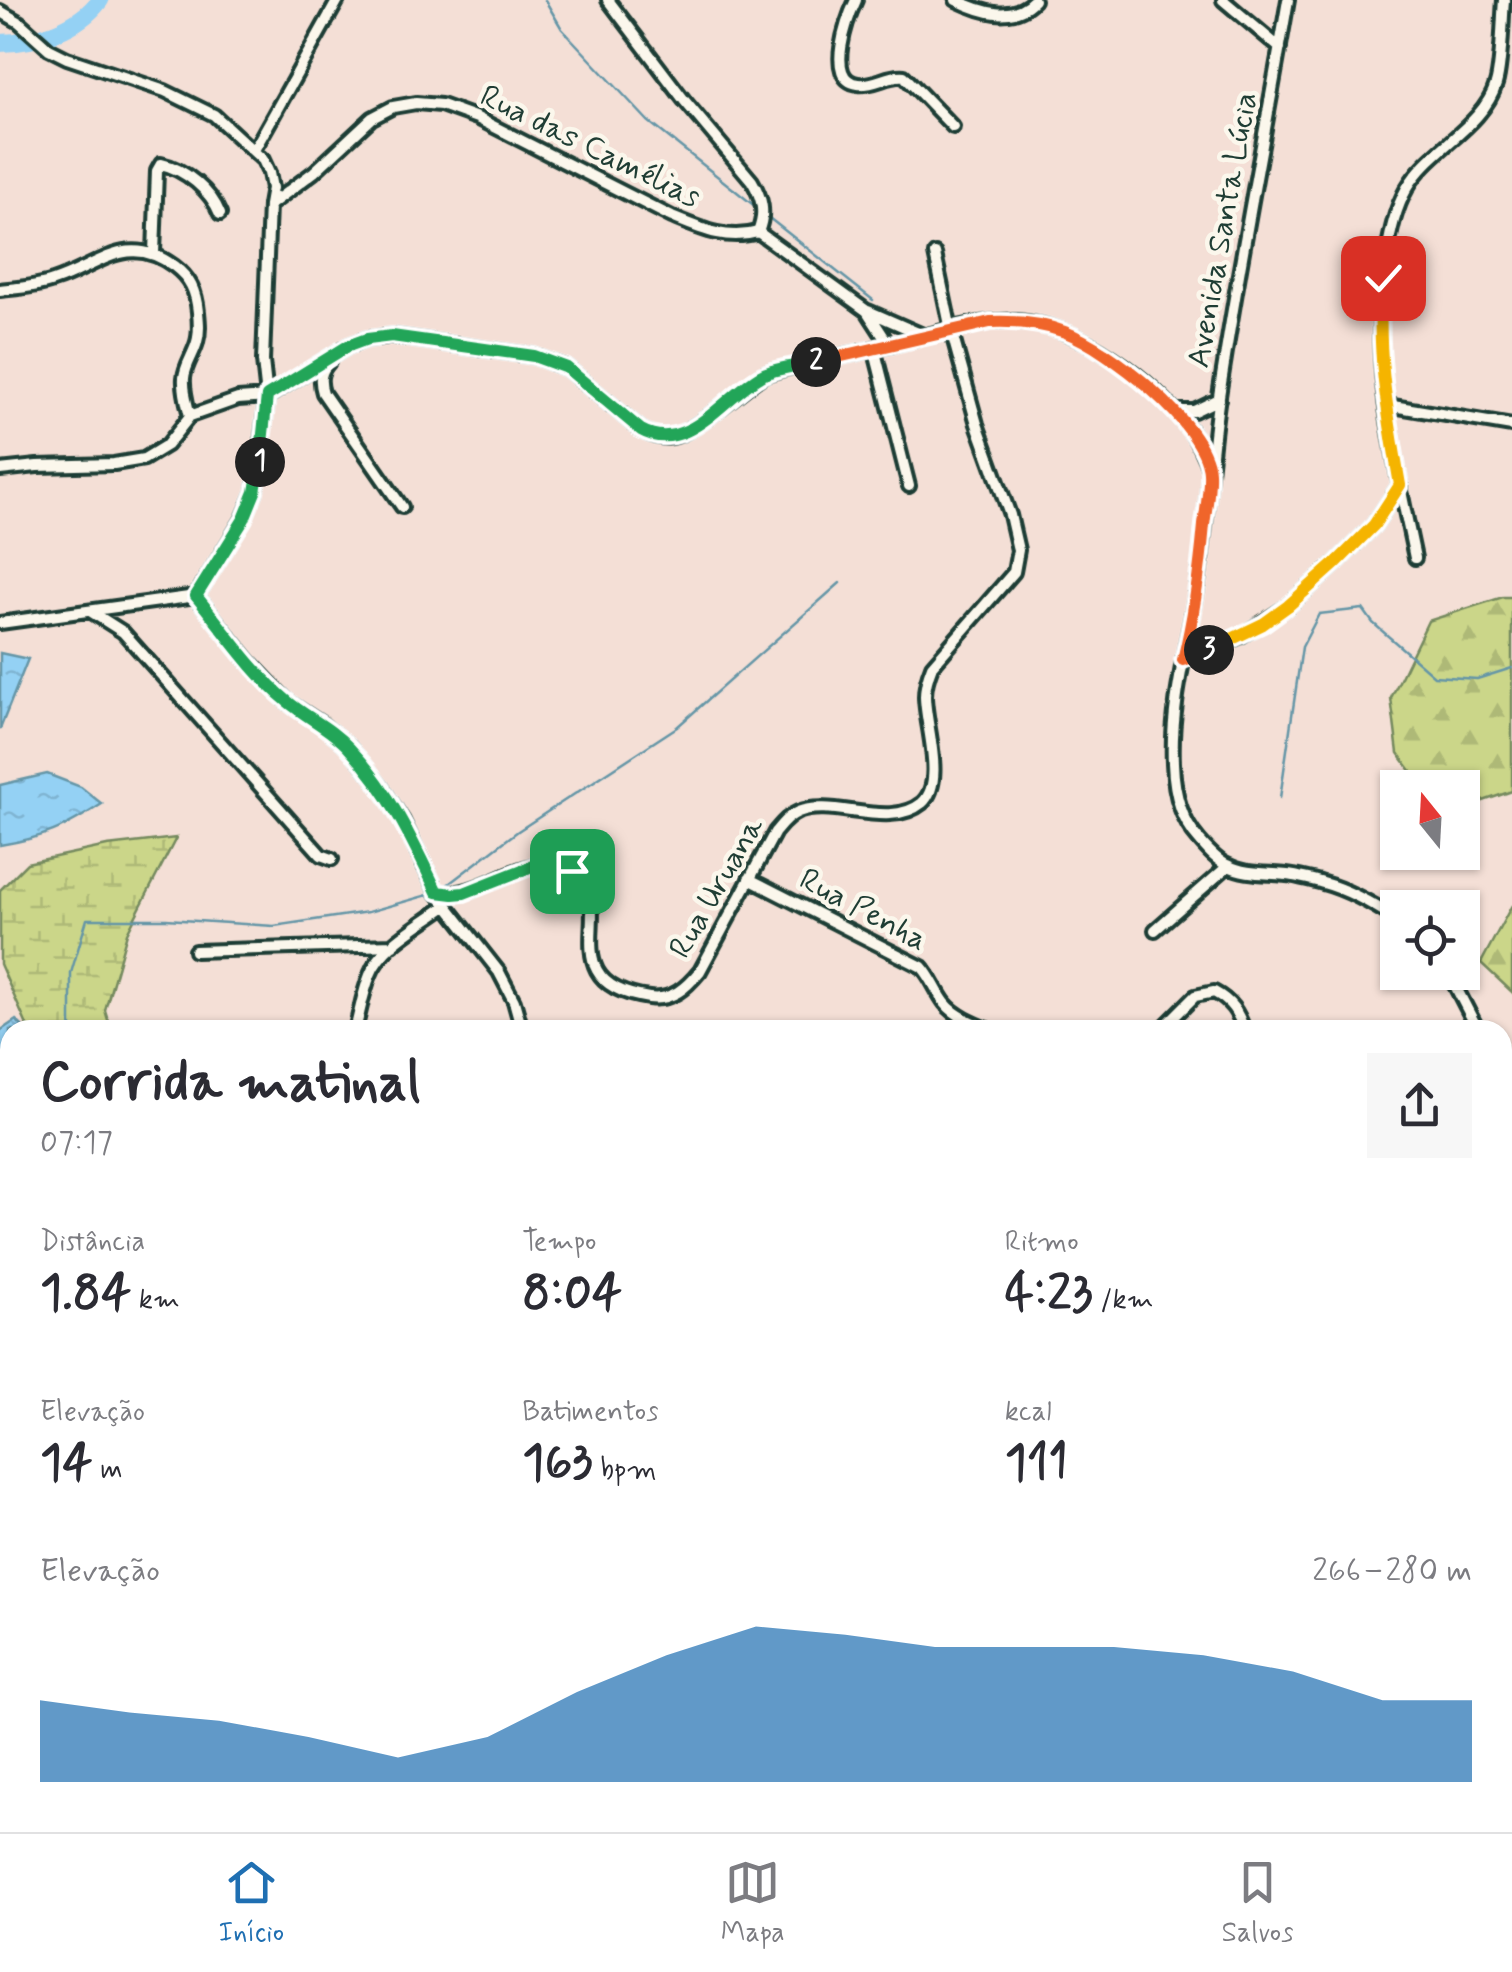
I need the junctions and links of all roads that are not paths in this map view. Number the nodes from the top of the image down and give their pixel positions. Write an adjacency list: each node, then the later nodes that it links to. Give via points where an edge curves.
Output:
1 (338, 0): 12 (street)
2 (608, 0): 15 (street, Rua das Camélias, via 752,181 763,210)
3 (856, 0): 11 (street, via 840,41 848,79 864,84 904,76)
4 (956, 0): 5 (street, via 996,14 1022,10)
5 (1034, 0)
6 (1223, 0): 10 (street)
7 (1288, 0): 10 (street, Avenida Santa Lúcia)
8 (1504, 0): 27 (street, via 1497,83 1486,105 1420,170 1392,228 1380,309)
9 (0, 11): 12 (street, via 67,58 214,115)
10 (1280, 48): 26 (street, Avenida Santa Lúcia)
11 (952, 127)
12 (254, 150): 13 (street, via 269,173)
13 (269, 206): 15 (street, Rua das Camélias, via 372,118 393,107 441,104 672,218 725,236); 25 (street)
14 (220, 214): 16 (street, via 200,186 161,164)
15 (758, 232): 19 (street)
16 (154, 253): 18 (street, via 122,253 54,281); 29 (street, via 195,292 199,328 184,376)
17 (935, 254): 20 (street)
18 (0, 290)
19 (867, 311): 21 (street); 22 (street)
20 (952, 330): 21 (street); 28 (street, via 1015,321 1065,332 1128,369); 43 (street, Rua Uruana, via 1016,533 1014,572 926,680 934,772 922,802 882,814 796,812 775,832)
21 (925, 336): 22 (street)
22 (889, 345): 23 (street)
23 (874, 348): 24 (street, via 764,374 688,431 670,437 641,430 567,368 534,356 392,336 367,339); 34 (street)
24 (332, 357): 25 (street); 35 (street, via 321,374 323,393)
25 (267, 396): 29 (street); 37 (street, via 255,492)
26 (1219, 399): 28 (street, via 1194,411); 31 (street, Avenida Santa Lúcia)
27 (1387, 406): 30 (street); 33 (street)
28 (1174, 411): 31 (street)
29 (190, 416): 32 (street, via 168,445 144,459)
30 (1512, 426)
31 (1209, 468): 40 (street, Avenida Santa Lúcia)
32 (0, 470)
33 (1400, 485): 36 (street); 40 (street, via 1374,525 1288,606 1241,636)
34 (909, 486)
35 (402, 507)
36 (1415, 558)
37 (196, 596): 38 (street); 44 (street, via 288,702 349,747 403,821)
38 (90, 611): 39 (street); 41 (street, via 123,632 321,856)
39 (0, 623)
40 (1183, 660): 42 (street, Avenida Santa Lúcia, via 1173,729 1176,794 1190,830)
41 (332, 858)
42 (1228, 866): 46 (street, via 1325,884); 47 (street)
43 (749, 879): 44 (street, Rua Uruana, via 700,971 674,996 656,999 600,977 590,950 589,891 572,871 540,863 464,893); 53 (street, Rua Penha, via 922,966 942,1000)
44 (436, 889): 45 (street)
45 (447, 906): 48 (street); 52 (street, via 499,972)
46 (1380, 909)
47 (1156, 930)
48 (393, 945): 49 (street); 51 (street, via 369,976)
49 (195, 951)
50 (1457, 990): 56 (street)
51 (358, 1020)
52 (519, 1020)
53 (970, 1020)
54 (1171, 1020): 55 (street, via 1195,996 1214,992)
55 (1240, 1020)
56 (1473, 1020)

